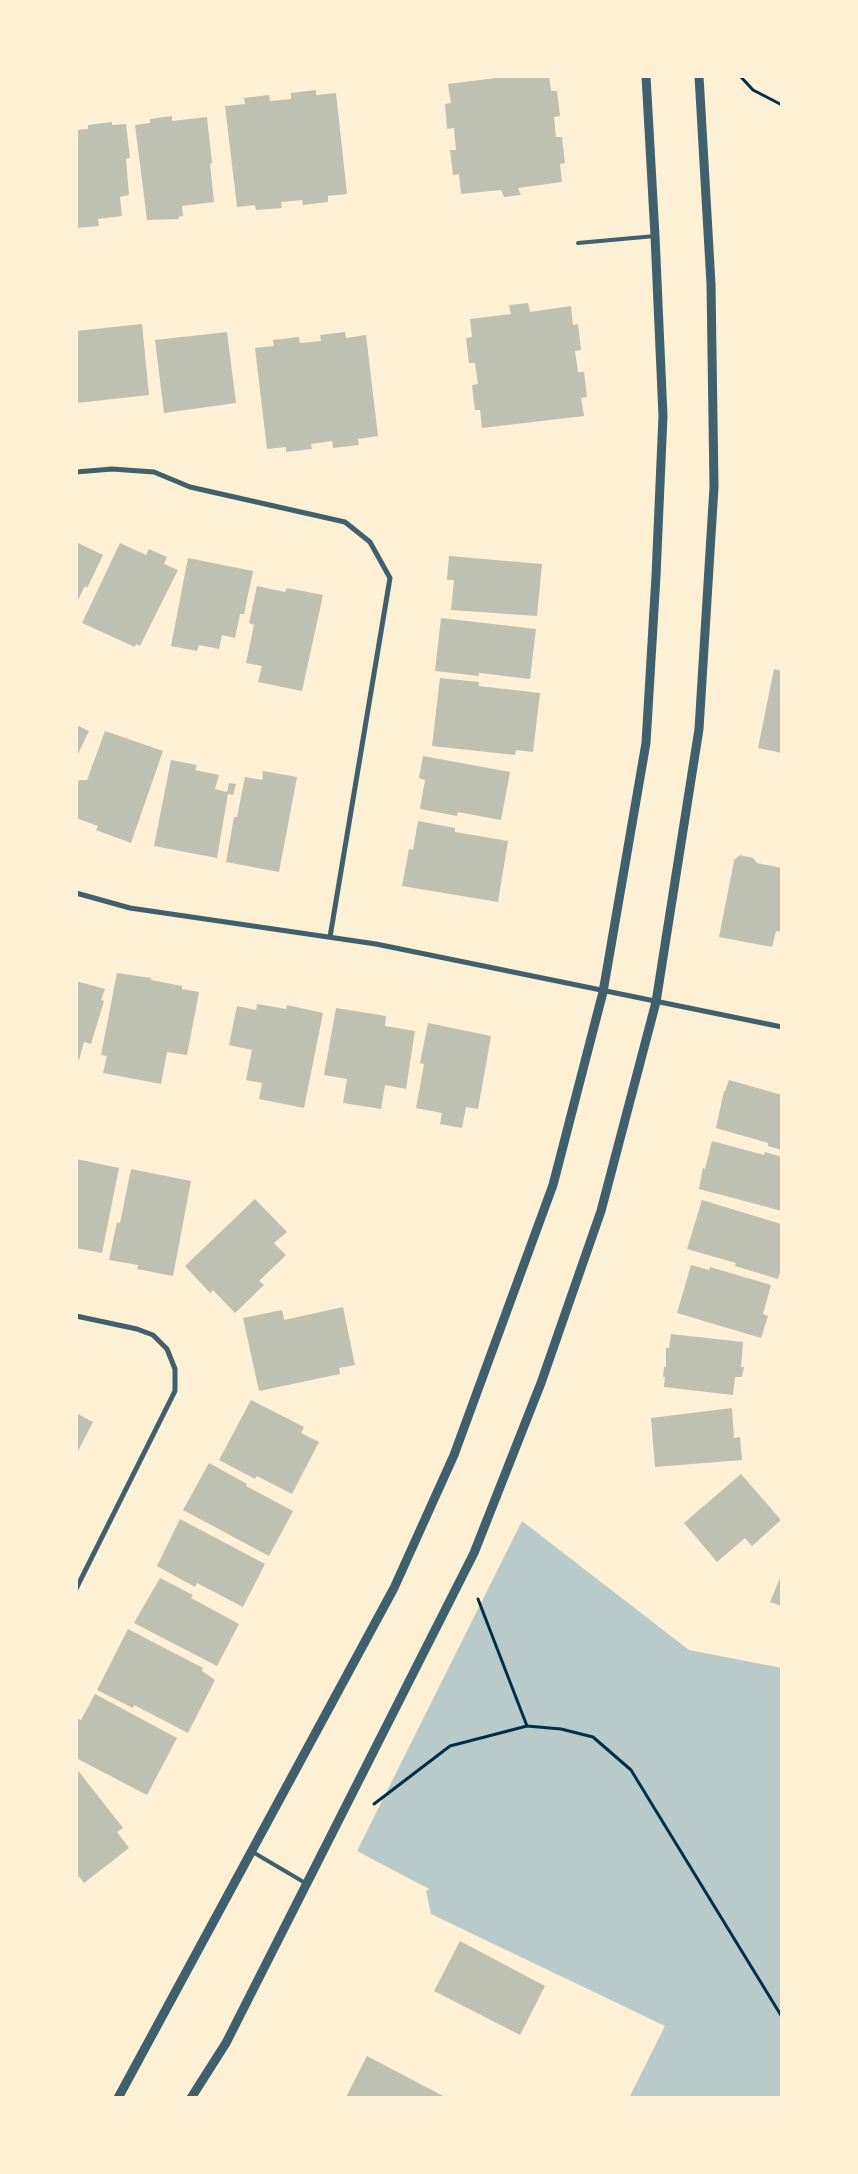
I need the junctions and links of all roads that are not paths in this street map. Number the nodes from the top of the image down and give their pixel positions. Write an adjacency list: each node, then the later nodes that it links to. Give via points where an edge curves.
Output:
1 (646, 76): 3 (street)
2 (699, 76): 9 (street, via 711,284 714,487 698,729)
3 (655, 236): 4 (lane); 8 (street, via 663,416 646,743)
4 (578, 243)
5 (76, 472): 7 (street, via 112,469 154,472 190,487 345,522 370,542 390,578)
6 (76, 893): 7 (street, via 130,908)
7 (330, 937): 8 (street)
8 (603, 992): 9 (street); 13 (street, via 553,1185 454,1455 394,1588)
9 (656, 1002): 10 (street); 14 (street, via 601,1211 540,1383 477,1544)
10 (782, 1027)
11 (76, 1316): 12 (street, via 153,1335 167,1349 175,1369 175,1391)
12 (76, 1589)
13 (251, 1851): 14 (lane); 15 (street)
14 (307, 1884): 16 (street, via 226,2043)
15 (118, 2098)
16 (190, 2098)

